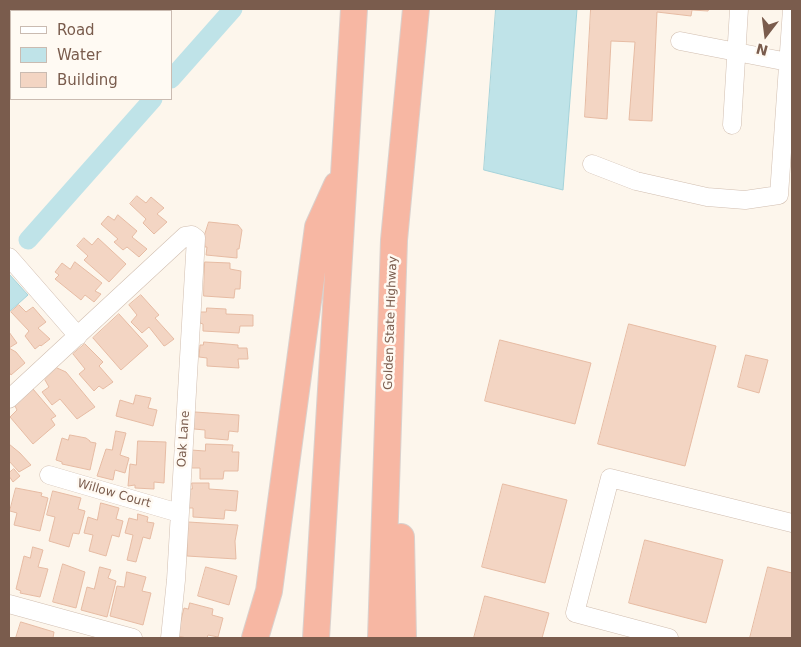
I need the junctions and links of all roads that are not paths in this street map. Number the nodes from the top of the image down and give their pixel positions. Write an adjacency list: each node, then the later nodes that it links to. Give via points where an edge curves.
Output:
1 (354, 9): 11 (highway)
2 (416, 9): 12 (highway, Golden State Highway)
3 (740, 9): 6 (street)
4 (792, 9): 7 (street)
5 (680, 41): 6 (street)
6 (736, 52): 7 (street); 9 (street)
7 (788, 62): 8 (street)
8 (790, 80): 10 (street, via 779,195 745,200 707,197 636,181)
9 (732, 125)
10 (592, 164)
11 (343, 171): 22 (highway, via 318,227 269,591); 23 (highway)
12 (394, 240): 24 (highway, Golden State Highway); 25 (highway)
13 (9, 257): 14 (street)
14 (78, 336): 15 (street, Oak Lane); 17 (street, Oak Lane, via 191,238)
15 (9, 399)
16 (49, 475): 17 (street, Willow Court)
17 (179, 513): 21 (street, Oak Lane)
18 (792, 523): 26 (street, via 610,478 575,613)
19 (9, 604): 20 (street)
20 (133, 638)
21 (170, 638)
22 (255, 638)
23 (316, 638)
24 (381, 638)
25 (403, 638)
26 (669, 638)

